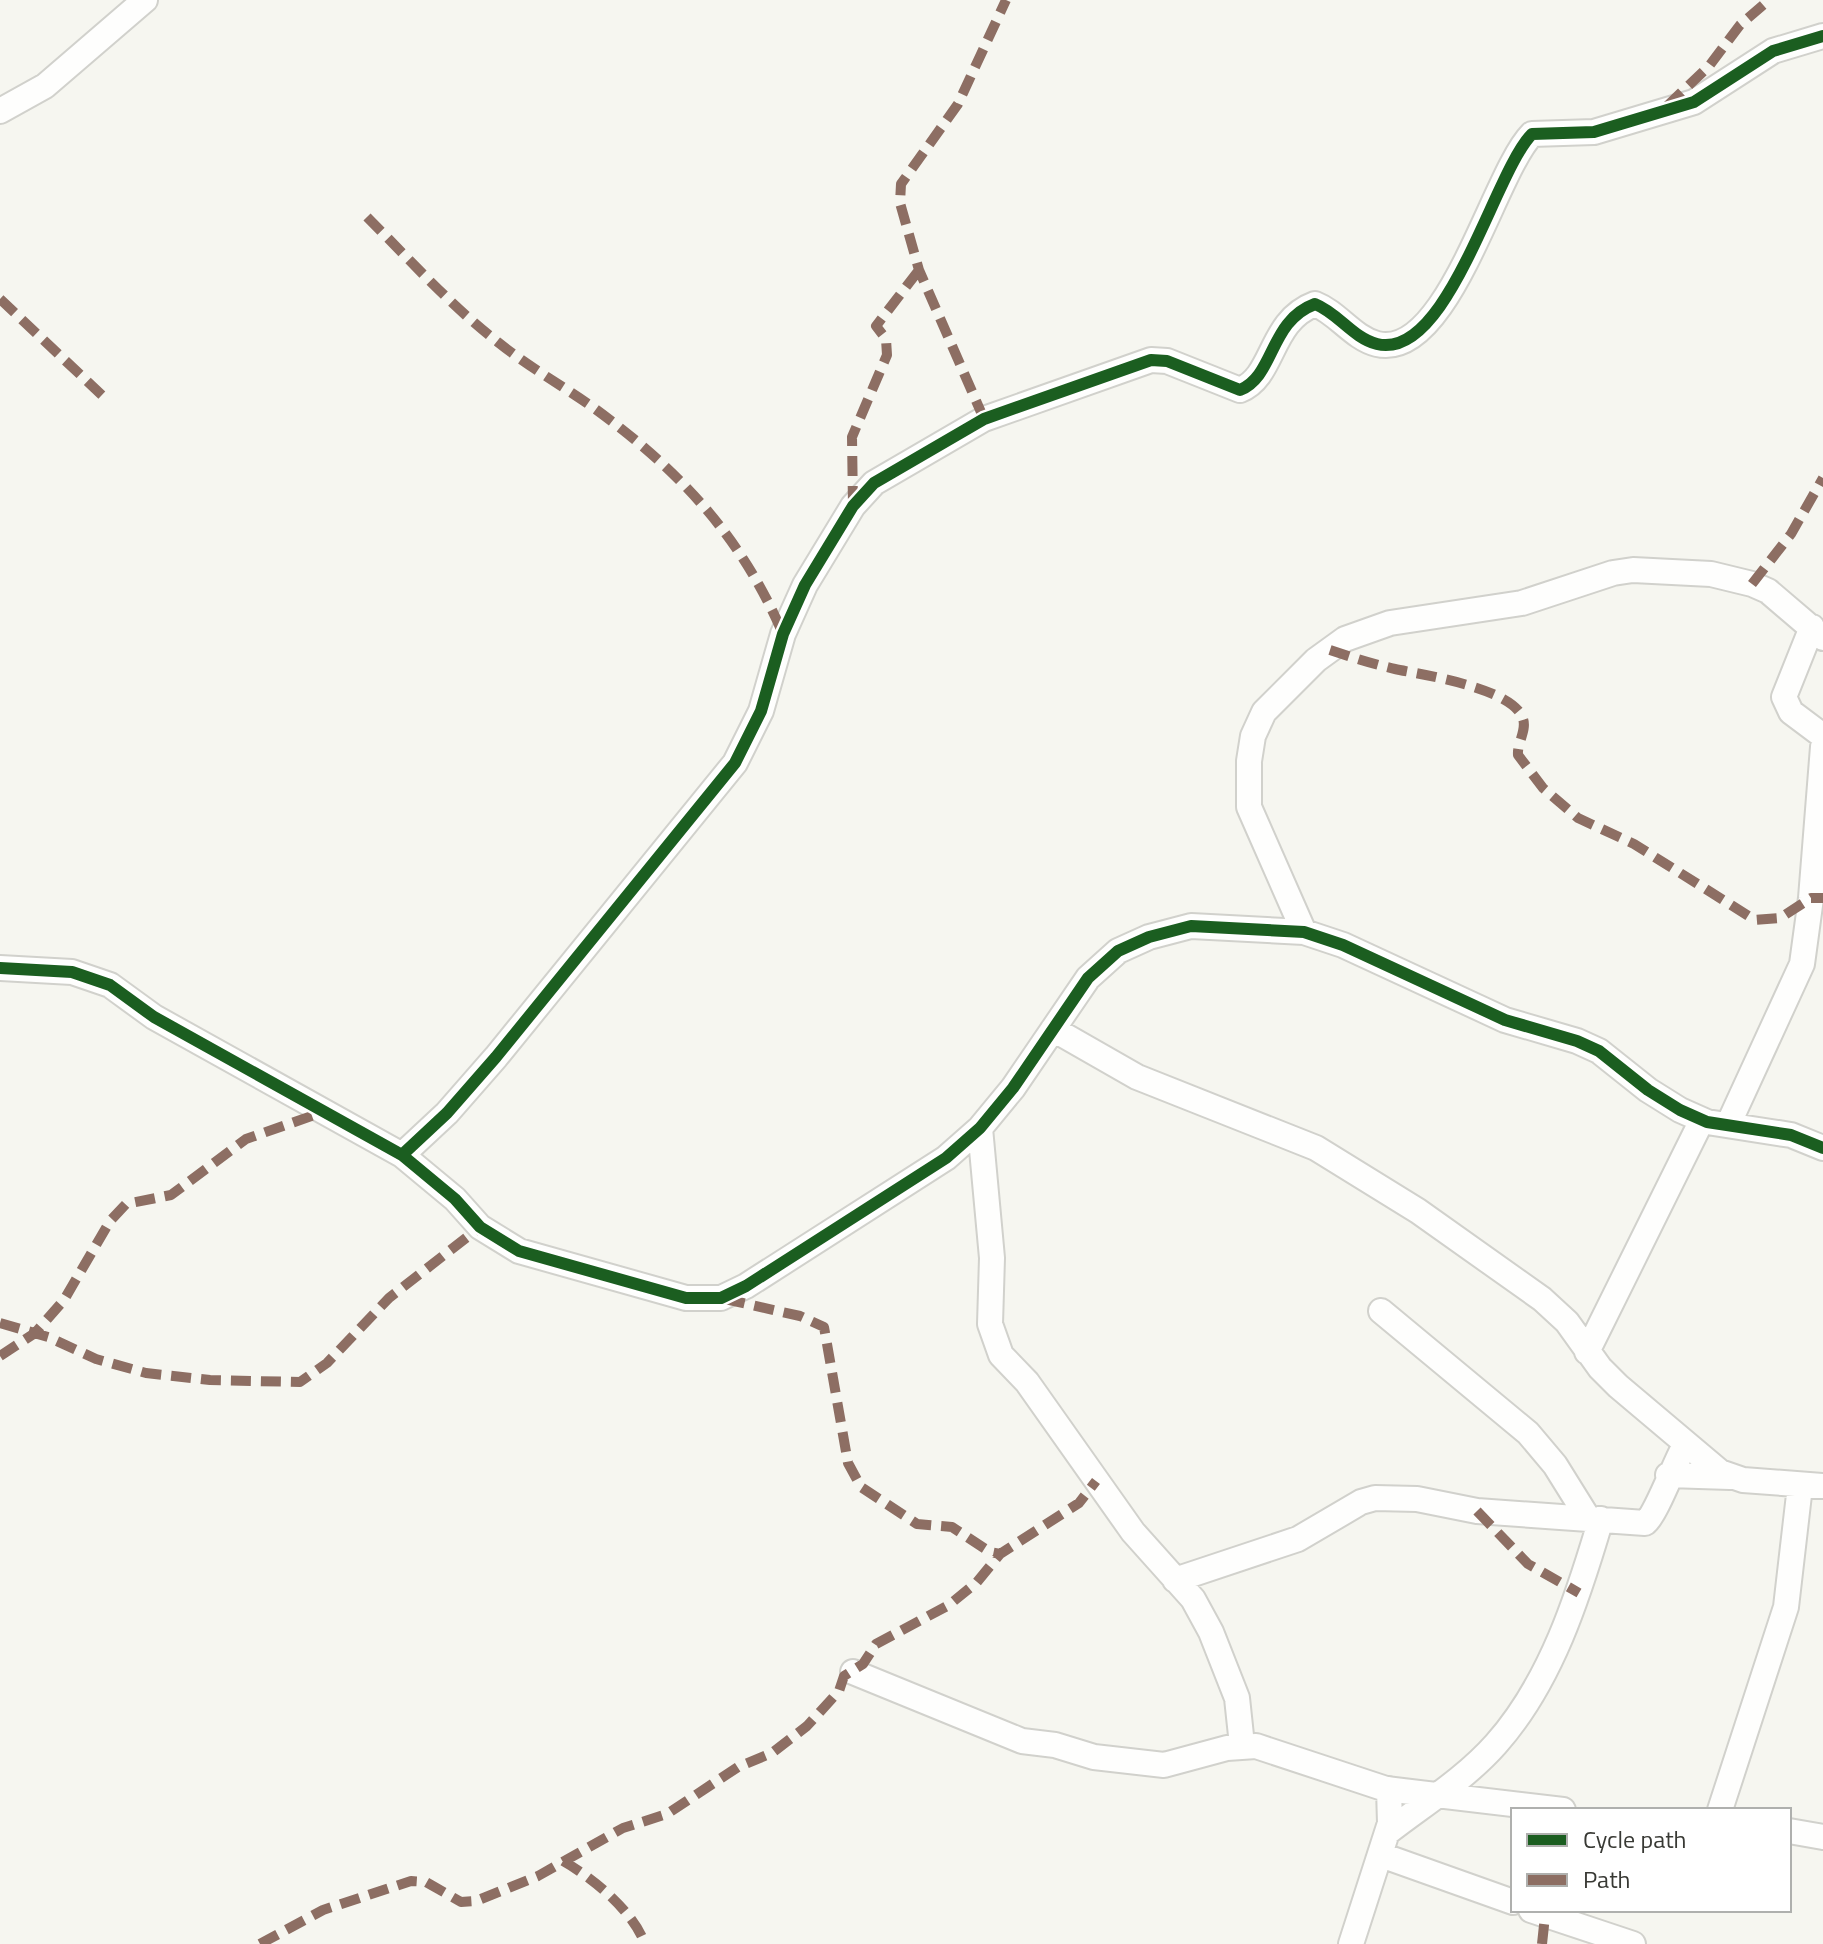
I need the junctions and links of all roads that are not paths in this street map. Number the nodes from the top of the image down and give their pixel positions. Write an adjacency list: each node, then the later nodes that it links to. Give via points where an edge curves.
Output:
1 (145, 0): 3 (street, via 45,86)
2 (1823, 36): 14 (street, via 1773,51 1694,102 1594,132 1532,134 1460,273 1420,330 1401,341 1384,345 1366,339 1315,304 1303,309 1275,339 1256,379 1240,390 1167,361 1151,360 984,419 874,483 853,506 805,585 783,634 761,711 735,763 496,1057)
3 (0, 111)
4 (1817, 632): 5 (street, via 1784,697 1791,712); 7 (street, via 1768,591 1733,578 1633,570 1522,603 1390,623 1345,639 1264,712 1249,761 1249,807)
5 (1823, 736)
6 (1823, 747): 11 (street, via 1802,964)
7 (1304, 932): 9 (street, via 1191,926 1149,937 1118,951 1088,978); 10 (street, via 1505,1020 1599,1051)
8 (0, 968): 14 (street, via 72,972 110,985 154,1017)
9 (1053, 1029): 12 (street); 16 (street, via 1137,1077 1333,1157 1542,1299 1567,1322)
10 (1702, 1120): 11 (street); 16 (street)
11 (1728, 1125): 13 (street, via 1791,1135)
12 (980, 1128): 14 (street, via 946,1158 721,1298 659,1293 519,1251 480,1227); 22 (street, via 992,1258 990,1324 1001,1355 1027,1382 1133,1532)
13 (1823, 1148)
14 (402, 1155)
15 (1381, 1311): 21 (street, via 1528,1433)
16 (1587, 1352): 17 (street)
17 (1685, 1445): 18 (street); 19 (street)
18 (1668, 1475): 19 (street); 21 (street, via 1649,1521)
19 (1732, 1477): 20 (street)
20 (1811, 1486): 28 (street, via 1786,1607)
21 (1595, 1518): 22 (street, via 1375,1498 1298,1539); 26 (street, via 1567,1627 1542,1675 1498,1743)
22 (1175, 1580): 24 (street, via 1211,1632 1237,1698)
23 (853, 1672): 24 (street, via 1022,1741 1094,1757 1164,1765)
24 (1242, 1745): 25 (street, via 1294,1756)
25 (1389, 1789): 26 (street); 31 (street, via 1392,1810)
26 (1438, 1796): 27 (street); 31 (street)
27 (1545, 1808)
28 (1721, 1808)
29 (1791, 1831): 30 (street)
30 (1823, 1837)
31 (1384, 1844): 32 (street); 34 (street)
32 (1511, 1901)
33 (1537, 1912): 35 (street)
34 (1351, 1944)
35 (1633, 1944)

